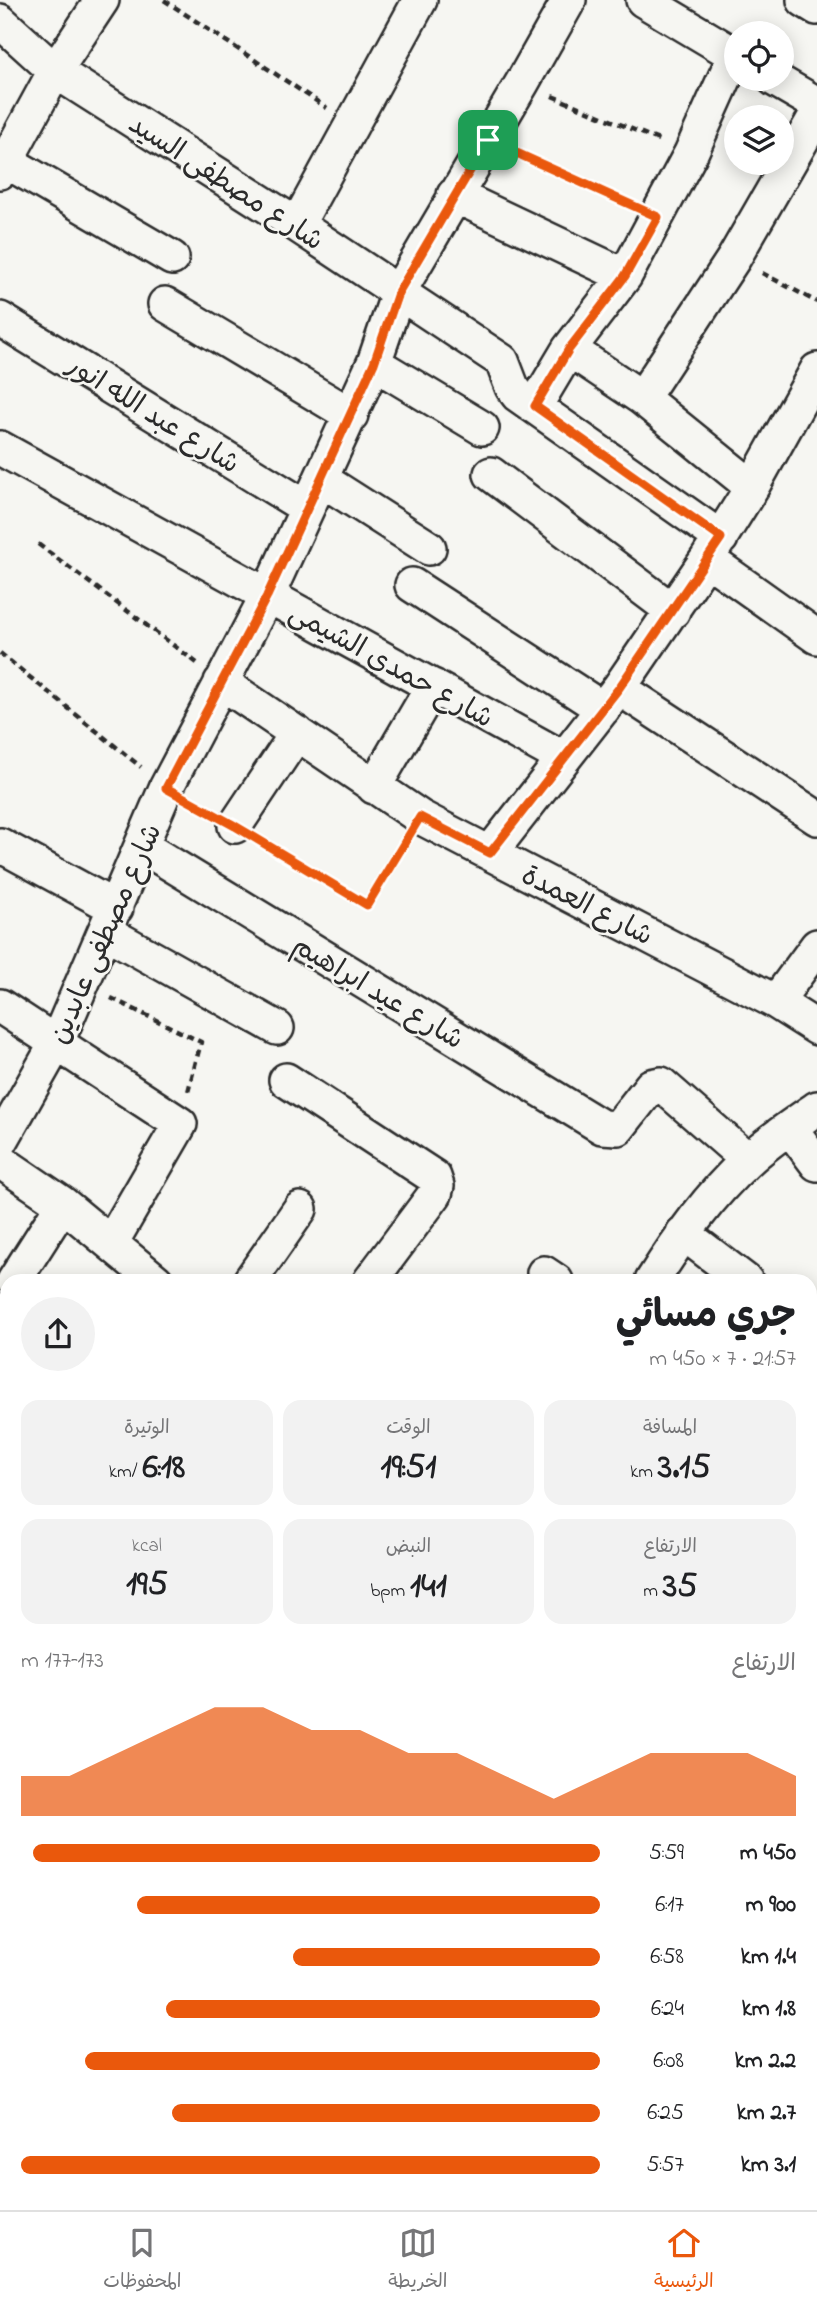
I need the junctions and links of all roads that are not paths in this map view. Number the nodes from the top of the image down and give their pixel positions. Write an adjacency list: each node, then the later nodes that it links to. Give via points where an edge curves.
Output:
1 (102, 0): 9 (street)
2 (420, 0): 16 (street)
3 (569, 0): 15 (street, شارع مصطفى عابدين)
4 (643, 0): 8 (street)
5 (804, 0): 6 (street)
6 (817, 8)
7 (0, 22): 9 (street, شارع مصطفى السيد)
8 (724, 49)
9 (55, 71): 14 (street); 16 (street, شارع مصطفى السيد)
10 (724, 82): 18 (street)
11 (794, 91): 12 (street)
12 (817, 104)
13 (817, 114): 25 (street, via 734,258)
14 (3, 166): 17 (street)
15 (454, 195): 18 (street); 19 (street, شارع مصطفى عابدين)
16 (298, 225): 19 (street, شارع مصطفى السيد)
17 (172, 258)
18 (625, 276): 22 (street)
19 (398, 293): 23 (street, شارع مصطفى عابدين); 26 (street, شارع مصطفى السيد, via 502,360 513,390)
20 (165, 304): 27 (street)
21 (0, 319): 32 (street, شارع عبد الله انور)
22 (569, 349): 25 (street); 26 (street)
23 (374, 363): 27 (street, شارع مصطفى عابدين); 28 (street)
24 (817, 370): 31 (street)
25 (642, 398): 31 (street)
26 (535, 406): 34 (street, شارع مصطفى السيد)
27 (351, 415): 32 (street, شارع مصطفى عابدين)
28 (482, 428)
29 (0, 448): 36 (street, شارع حمدى الشيمى)
30 (491, 474): 37 (street)
31 (752, 487): 34 (street)
32 (314, 494): 33 (street, شارع عبد الله انور); 36 (street, شارع مصطفى عابدين)
33 (429, 548)
34 (714, 549): 37 (street); 38 (street, شارع مصطفى السيد)
35 (412, 585): 41 (street)
36 (267, 596): 39 (street, شارع مصطفى عابدين); 40 (street, شارع حمدى الشيمى)
37 (673, 611): 41 (street)
38 (817, 637)
39 (221, 682): 42 (street, شارع العمدة); 48 (street, شارع مصطفى عابدين, via 166,788)
40 (433, 686): 43 (street, شارع حمدى الشيمى); 44 (street)
41 (611, 698): 43 (street); 45 (street)
42 (297, 733): 44 (street, شارع العمدة); 46 (street)
43 (564, 758): 49 (street)
44 (374, 787): 49 (street, شارع العمدة)
45 (817, 818)
46 (235, 826)
47 (0, 845): 50 (street)
48 (143, 847): 50 (street, شارع مصطفى عابدين); 61 (street, شارع عيد ابراهيم, via 602,1126 618,1128 651,1086 661,1084)
49 (490, 853): 52 (street, شارع العمدة)
50 (111, 920): 54 (street); 56 (street, شارع مصطفى عابدين)
51 (817, 946): 52 (street)
52 (776, 1002): 55 (street, شارع العمدة)
53 (0, 1006): 56 (street)
54 (277, 1028)
55 (817, 1028)
56 (57, 1042): 60 (street, شارع مصطفى عابدين); 67 (street, via 180,1124)
57 (286, 1080): 71 (street, via 434,1177 435,1194)
58 (817, 1108): 59 (street)
59 (790, 1128): 61 (street); 63 (street)
60 (0, 1143)
61 (748, 1160): 66 (street)
62 (0, 1161): 64 (street)
63 (817, 1164)
64 (63, 1204): 67 (street); 68 (street)
65 (300, 1209): 70 (street)
66 (683, 1233): 72 (street); 73 (street)
67 (111, 1243): 69 (street)
68 (18, 1274)
69 (148, 1274)
70 (255, 1274)
71 (375, 1274)
72 (657, 1274)
73 (737, 1274)

